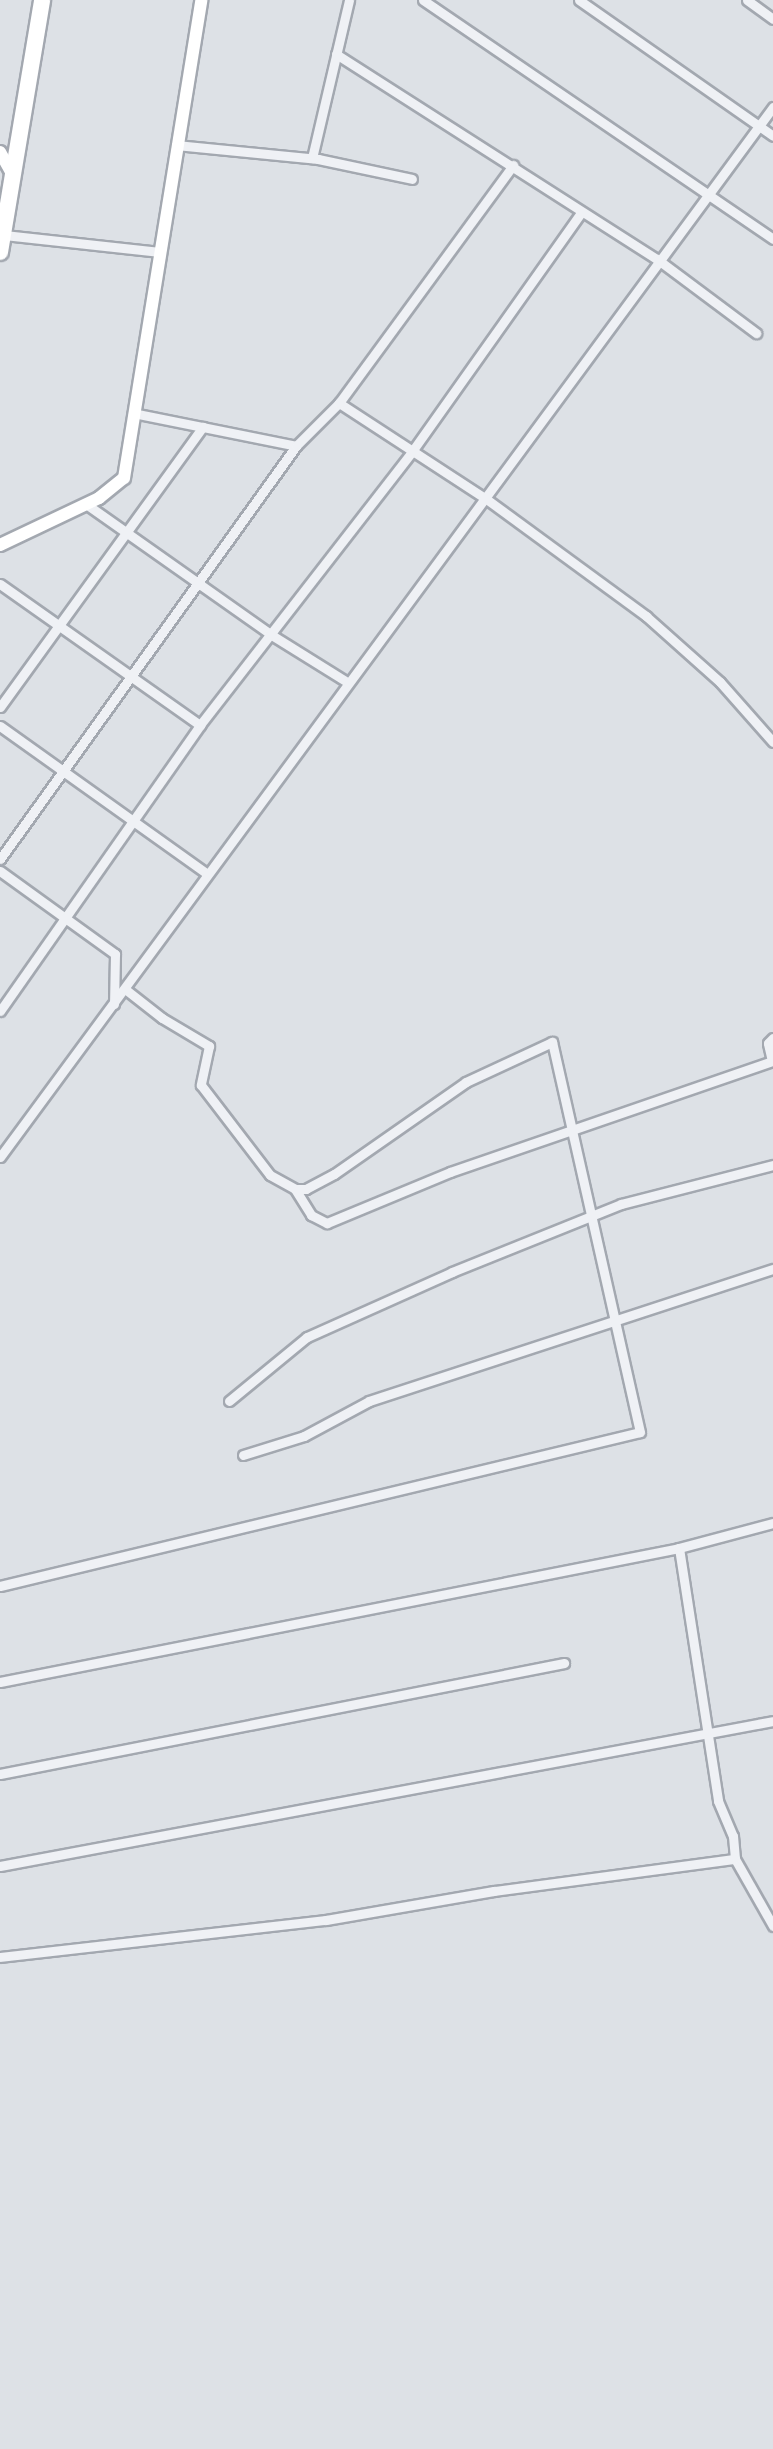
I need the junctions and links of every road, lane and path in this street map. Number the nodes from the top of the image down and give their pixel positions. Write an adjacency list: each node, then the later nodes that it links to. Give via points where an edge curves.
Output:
1 (42, 0): 14 (highway)
2 (201, 0): 12 (street)
3 (349, 0): 8 (street)
4 (423, 0): 17 (street)
5 (579, 0): 10 (street)
6 (747, 0): 7 (street)
7 (773, 19)
8 (336, 54): 13 (street); 15 (street)
9 (773, 107): 10 (street)
10 (760, 127): 11 (street); 17 (street)
11 (773, 136)
12 (176, 145): 13 (street); 22 (street)
13 (312, 158): 16 (street)
14 (5, 164): 19 (highway)
15 (513, 165): 18 (street); 25 (street)
16 (412, 179)
17 (710, 191): 20 (street); 23 (street)
18 (580, 214): 23 (street); 29 (street)
19 (4, 235): 21 (highway); 22 (street)
20 (773, 239)
21 (0, 252)
22 (160, 252): 26 (street)
23 (657, 259): 24 (street); 30 (street)
24 (756, 333)
25 (339, 403): 28 (street); 29 (street)
26 (133, 413): 27 (street); 31 (street, via 124,478)
27 (203, 427): 28 (street); 32 (street)
28 (296, 446): 34 (street)
29 (413, 450): 30 (street); 37 (street)
30 (485, 498): 39 (street); 43 (street, via 675,639)
31 (86, 504): 32 (street); 33 (street)
32 (125, 533): 34 (street); 36 (street)
33 (0, 545)
34 (201, 582): 37 (street); 38 (street)
35 (0, 584): 36 (street)
36 (60, 624): 38 (street); 40 (street)
37 (270, 634): 39 (street); 41 (street)
38 (131, 675): 41 (street); 44 (street)
39 (347, 682): 48 (street)
40 (0, 707)
41 (200, 725): 45 (street)
42 (0, 726): 44 (street)
43 (773, 742)
44 (63, 773): 45 (street); 46 (street)
45 (133, 825): 48 (street); 49 (street)
46 (0, 859)
47 (0, 871): 49 (street)
48 (205, 872): 50 (street)
49 (65, 918): 51 (street, via 115,954); 52 (street)
50 (125, 989): 51 (street); 57 (street, via 209,1046 201,1085 270,1175)
51 (114, 1005): 55 (street)
52 (0, 1011)
53 (773, 1038): 54 (street, via 768,1043 772,1061)
54 (572, 1129): 57 (street, via 327,1223 311,1215); 57 (street, via 552,1042 466,1082 334,1174); 58 (street)
55 (0, 1157)
56 (773, 1165): 58 (street, via 621,1204)
57 (295, 1189)
58 (593, 1217): 60 (street); 61 (street, via 307,1337)
59 (773, 1269): 60 (street)
60 (617, 1322): 62 (street, via 369,1401 304,1436); 65 (street, via 640,1432)
61 (229, 1401)
62 (243, 1455)
63 (773, 1523): 64 (street)
64 (679, 1548): 67 (street); 69 (street)
65 (0, 1586)
66 (564, 1663): 70 (street)
67 (0, 1682)
68 (773, 1721): 69 (street)
69 (705, 1732): 71 (street); 72 (street)
70 (0, 1774)
71 (735, 1859): 73 (street); 74 (street, via 326,1920)
72 (0, 1866)
73 (773, 1926)
74 (0, 1957)

